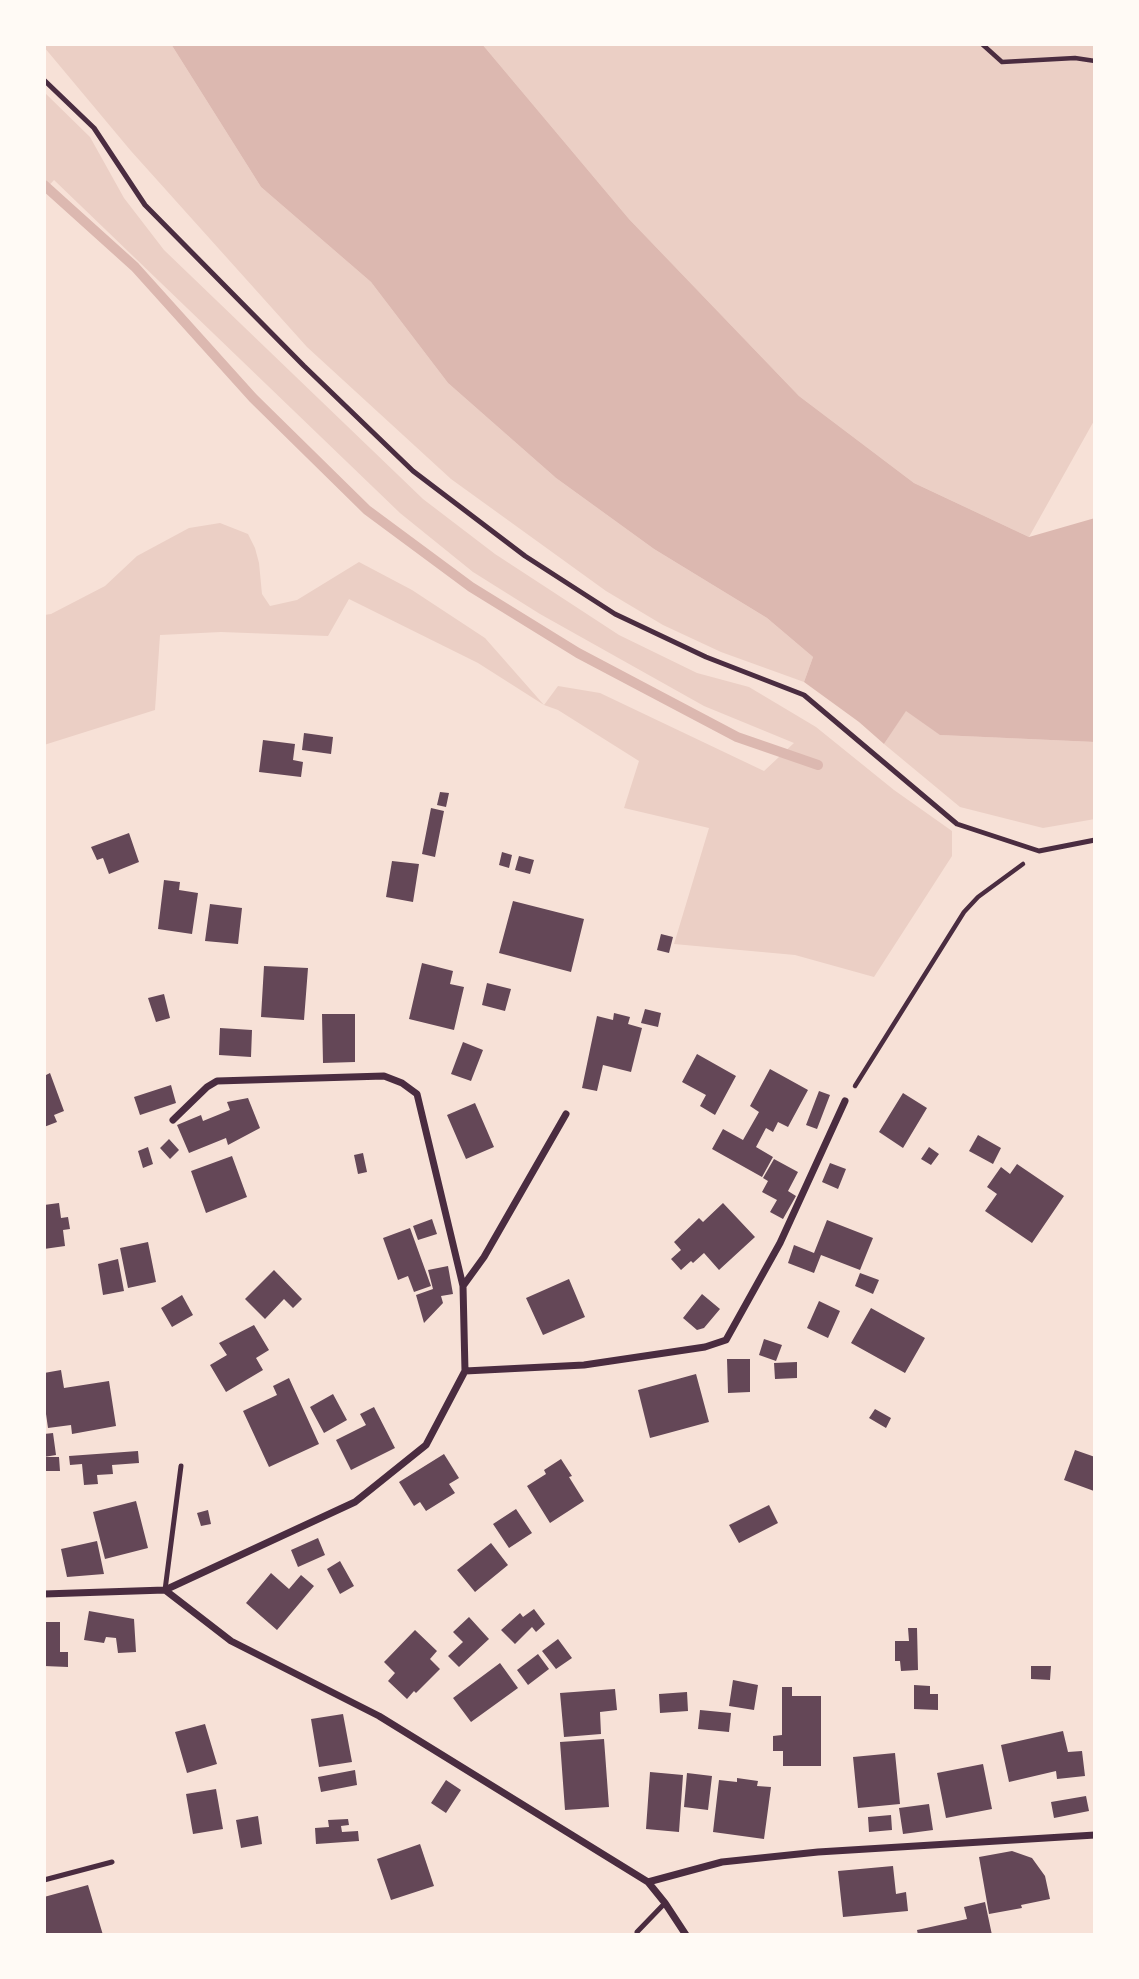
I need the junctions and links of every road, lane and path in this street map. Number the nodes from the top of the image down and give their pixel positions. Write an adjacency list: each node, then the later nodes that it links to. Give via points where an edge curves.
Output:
1 (982, 44): 2 (path, via 1002,62)
2 (1095, 61)
3 (44, 80): 5 (lane, via 94,128 145,205 413,471 526,556 615,614 706,657 804,695 957,824)
4 (1095, 840): 5 (lane)
5 (1039, 851): 6 (path, via 964,912)
6 (845, 1101): 10 (street, via 780,1243 726,1340 584,1365)
7 (566, 1114): 9 (street)
8 (173, 1120): 9 (street, via 218,1082 384,1076 402,1083 417,1094)
9 (463, 1286): 10 (street)
10 (465, 1371): 12 (street, via 426,1445 355,1502)
11 (181, 1466): 12 (lane)
12 (165, 1590): 13 (street); 17 (street, via 231,1641 379,1716)
13 (44, 1594)
14 (1095, 1835): 17 (street, via 722,1862)
15 (112, 1861): 16 (lane)
16 (44, 1880)
17 (648, 1882): 18 (street)
18 (666, 1903): 19 (lane); 20 (street)
19 (637, 1935)
20 (686, 1935)

